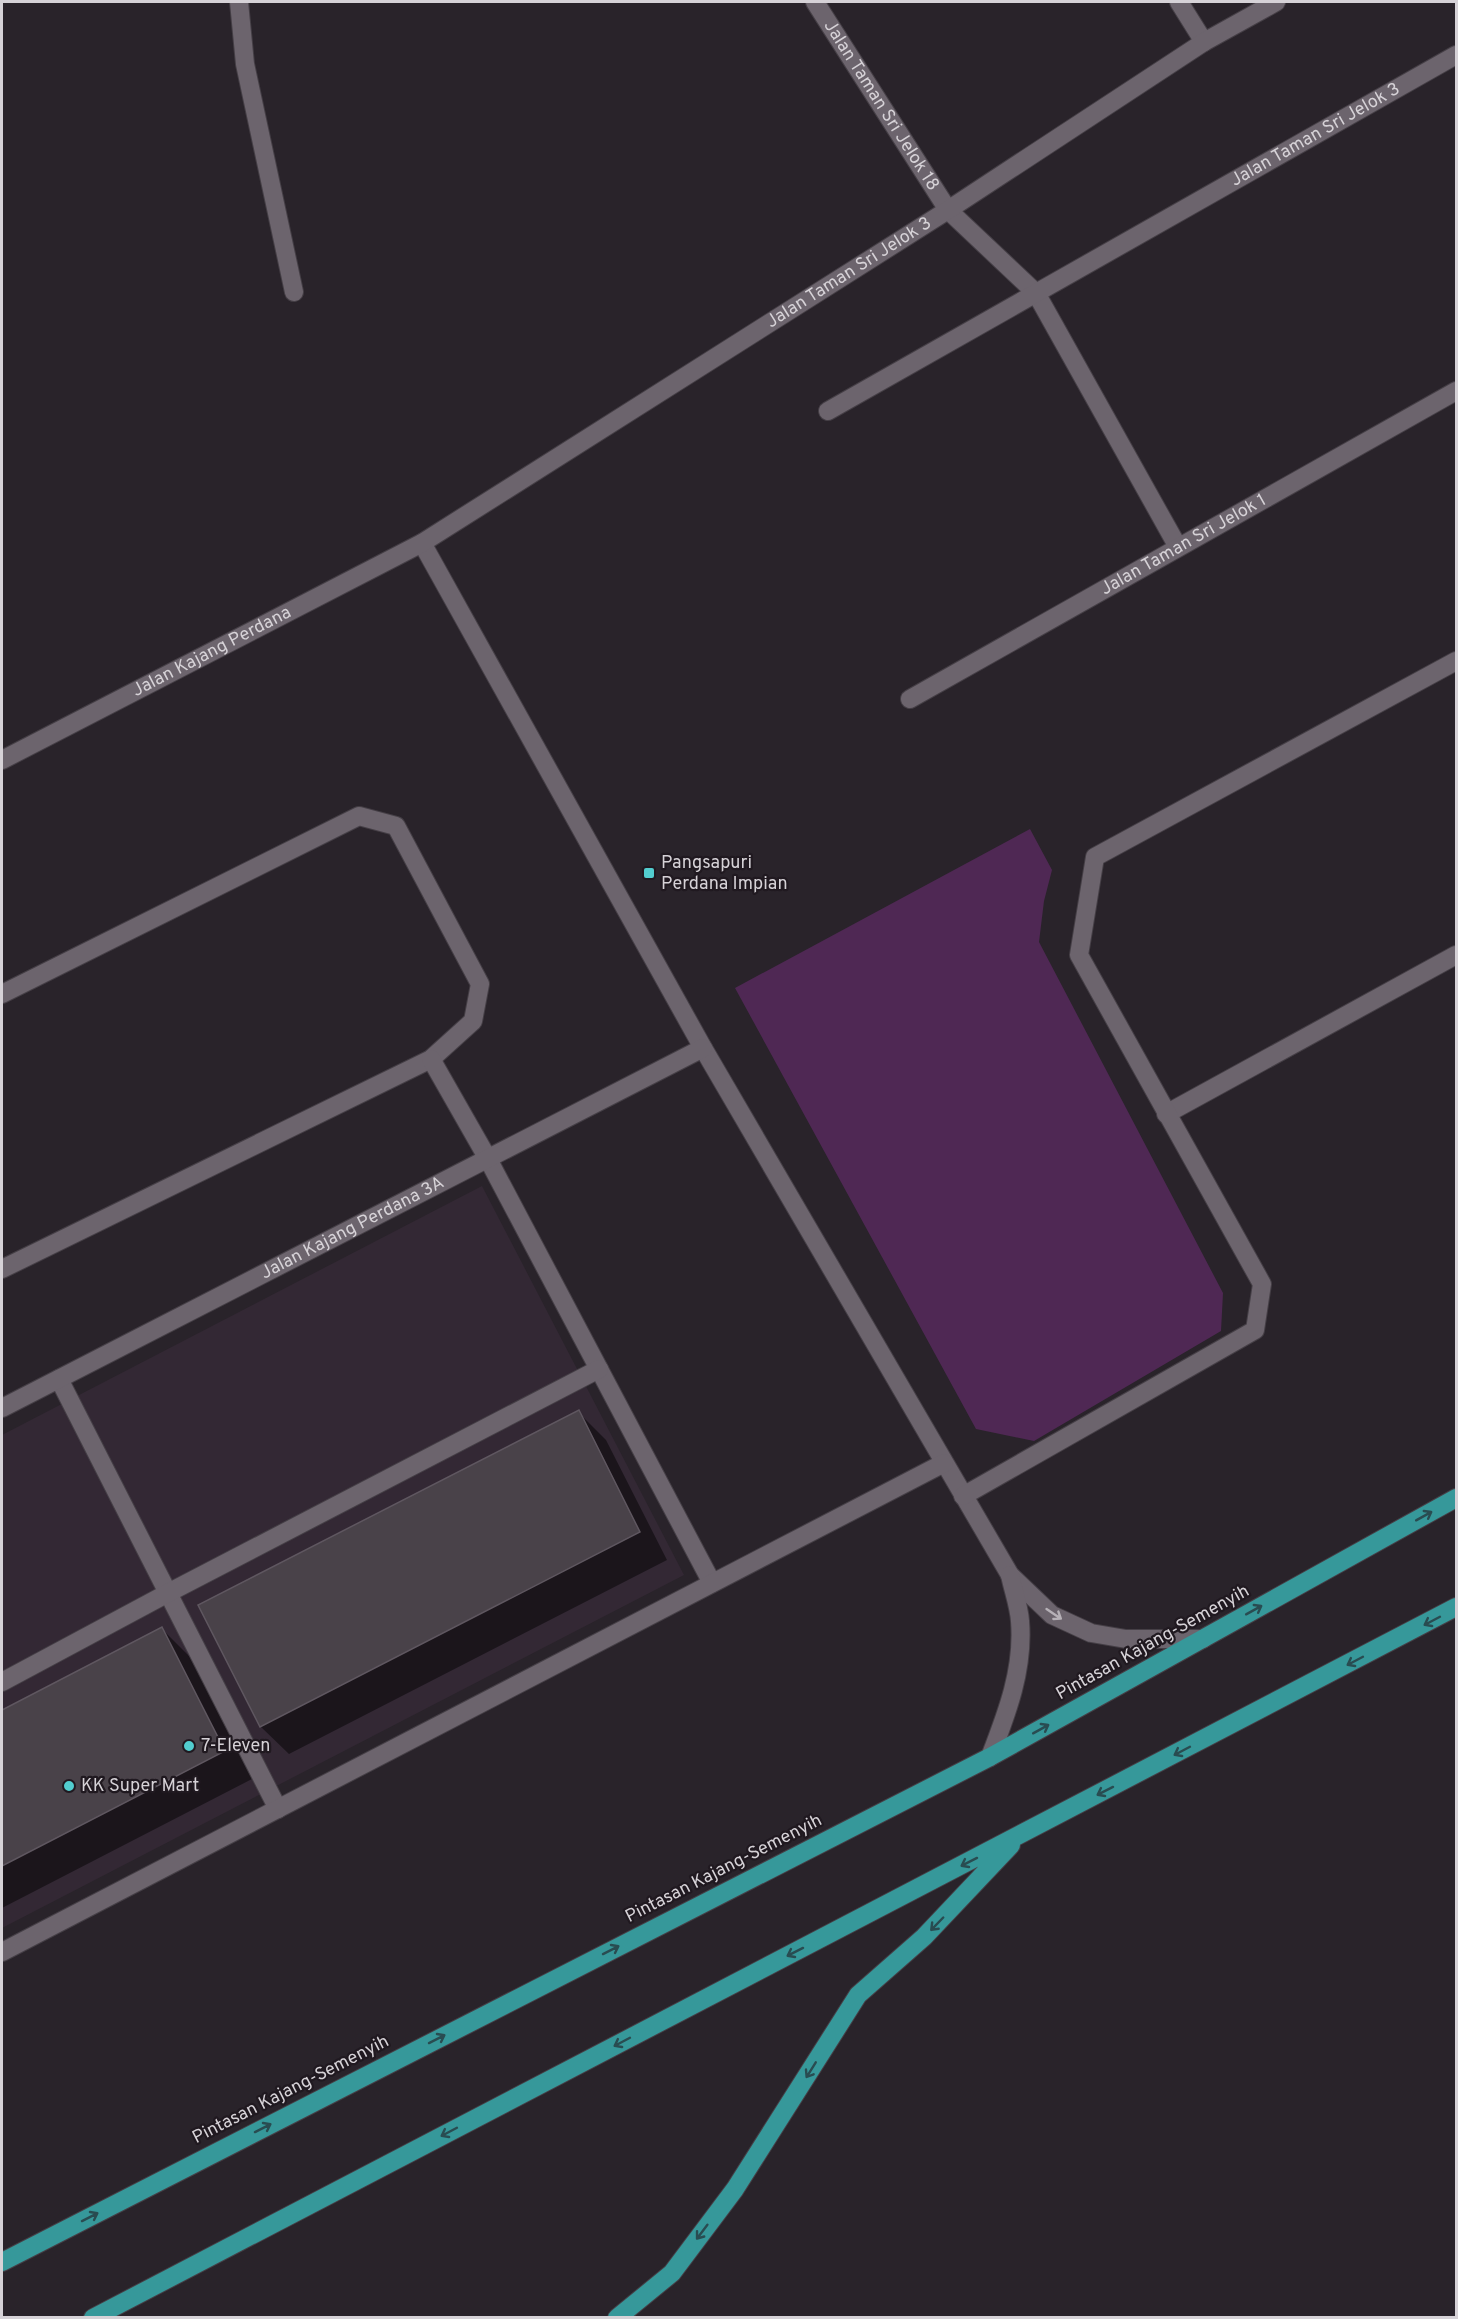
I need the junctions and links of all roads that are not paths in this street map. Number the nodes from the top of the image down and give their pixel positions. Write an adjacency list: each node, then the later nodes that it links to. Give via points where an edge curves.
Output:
1 (239, 2): 8 (street, via 245,64)
2 (815, 2): 7 (street, Jalan Taman Sri Jelok 18)
3 (1179, 2): 5 (street)
4 (1276, 2): 5 (street, Jalan Taman Sri Jelok 3)
5 (1204, 42): 7 (street, Jalan Taman Sri Jelok 3)
6 (1456, 55): 9 (street, Jalan Taman Sri Jelok 3)
7 (948, 210): 9 (street, Jalan Taman Sri Jelok 18); 12 (street, Jalan Taman Sri Jelok 3)
8 (294, 292)
9 (1036, 293): 11 (street, Jalan Taman Sri Jelok 3); 13 (street, Jalan Taman Sri Jelok 18)
10 (1456, 390): 13 (street, Jalan Taman Sri Jelok 1)
11 (828, 411)
12 (422, 543): 16 (street, Jalan Kajang Perdana); 19 (street)
13 (1178, 547): 15 (street, Jalan Taman Sri Jelok 1)
14 (1456, 661): 21 (street, via 1095,857 1078,956)
15 (910, 699)
16 (2, 760)
17 (1456, 955): 21 (street)
18 (2, 994): 20 (street, via 359,816 396,826 480,984 473,1021)
19 (703, 1048): 22 (street, Jalan Kajang Perdana 3A); 27 (street)
20 (431, 1059): 22 (street); 23 (street)
21 (1166, 1114): 28 (street, via 1262,1284 1255,1330)
22 (488, 1159): 24 (street); 25 (street, Jalan Kajang Perdana 3A)
23 (2, 1269)
24 (599, 1370): 31 (street); 32 (street)
25 (59, 1379): 26 (street, Jalan Kajang Perdana 3A); 32 (street)
26 (2, 1408)
27 (944, 1463): 28 (street); 31 (street)
28 (963, 1496): 30 (street)
29 (1456, 1498): 34 (highway, Pintasan Kajang-Semenyih, one-way to 29)
30 (1010, 1575): 34 (street, one-way to 34, via 1052,1615 1090,1633 1126,1639); 36 (street, via 1020,1620 1019,1664 1008,1710)
31 (712, 1583): 37 (street)
32 (168, 1593): 35 (street); 37 (street)
33 (1456, 1607): 38 (highway, one-way to 38)
34 (1203, 1639): 36 (highway, Pintasan Kajang-Semenyih, one-way to 34)
35 (2, 1682)
36 (990, 1757): 40 (highway, Pintasan Kajang-Semenyih, one-way to 36)
37 (278, 1809): 39 (street)
38 (1021, 1836): 41 (highway, one-way to 41); 42 (highway, one-way to 42, via 924,1937 858,1995 728,2198 672,2272)
39 (2, 1952)
40 (2, 2262)
41 (93, 2318)
42 (617, 2318)

